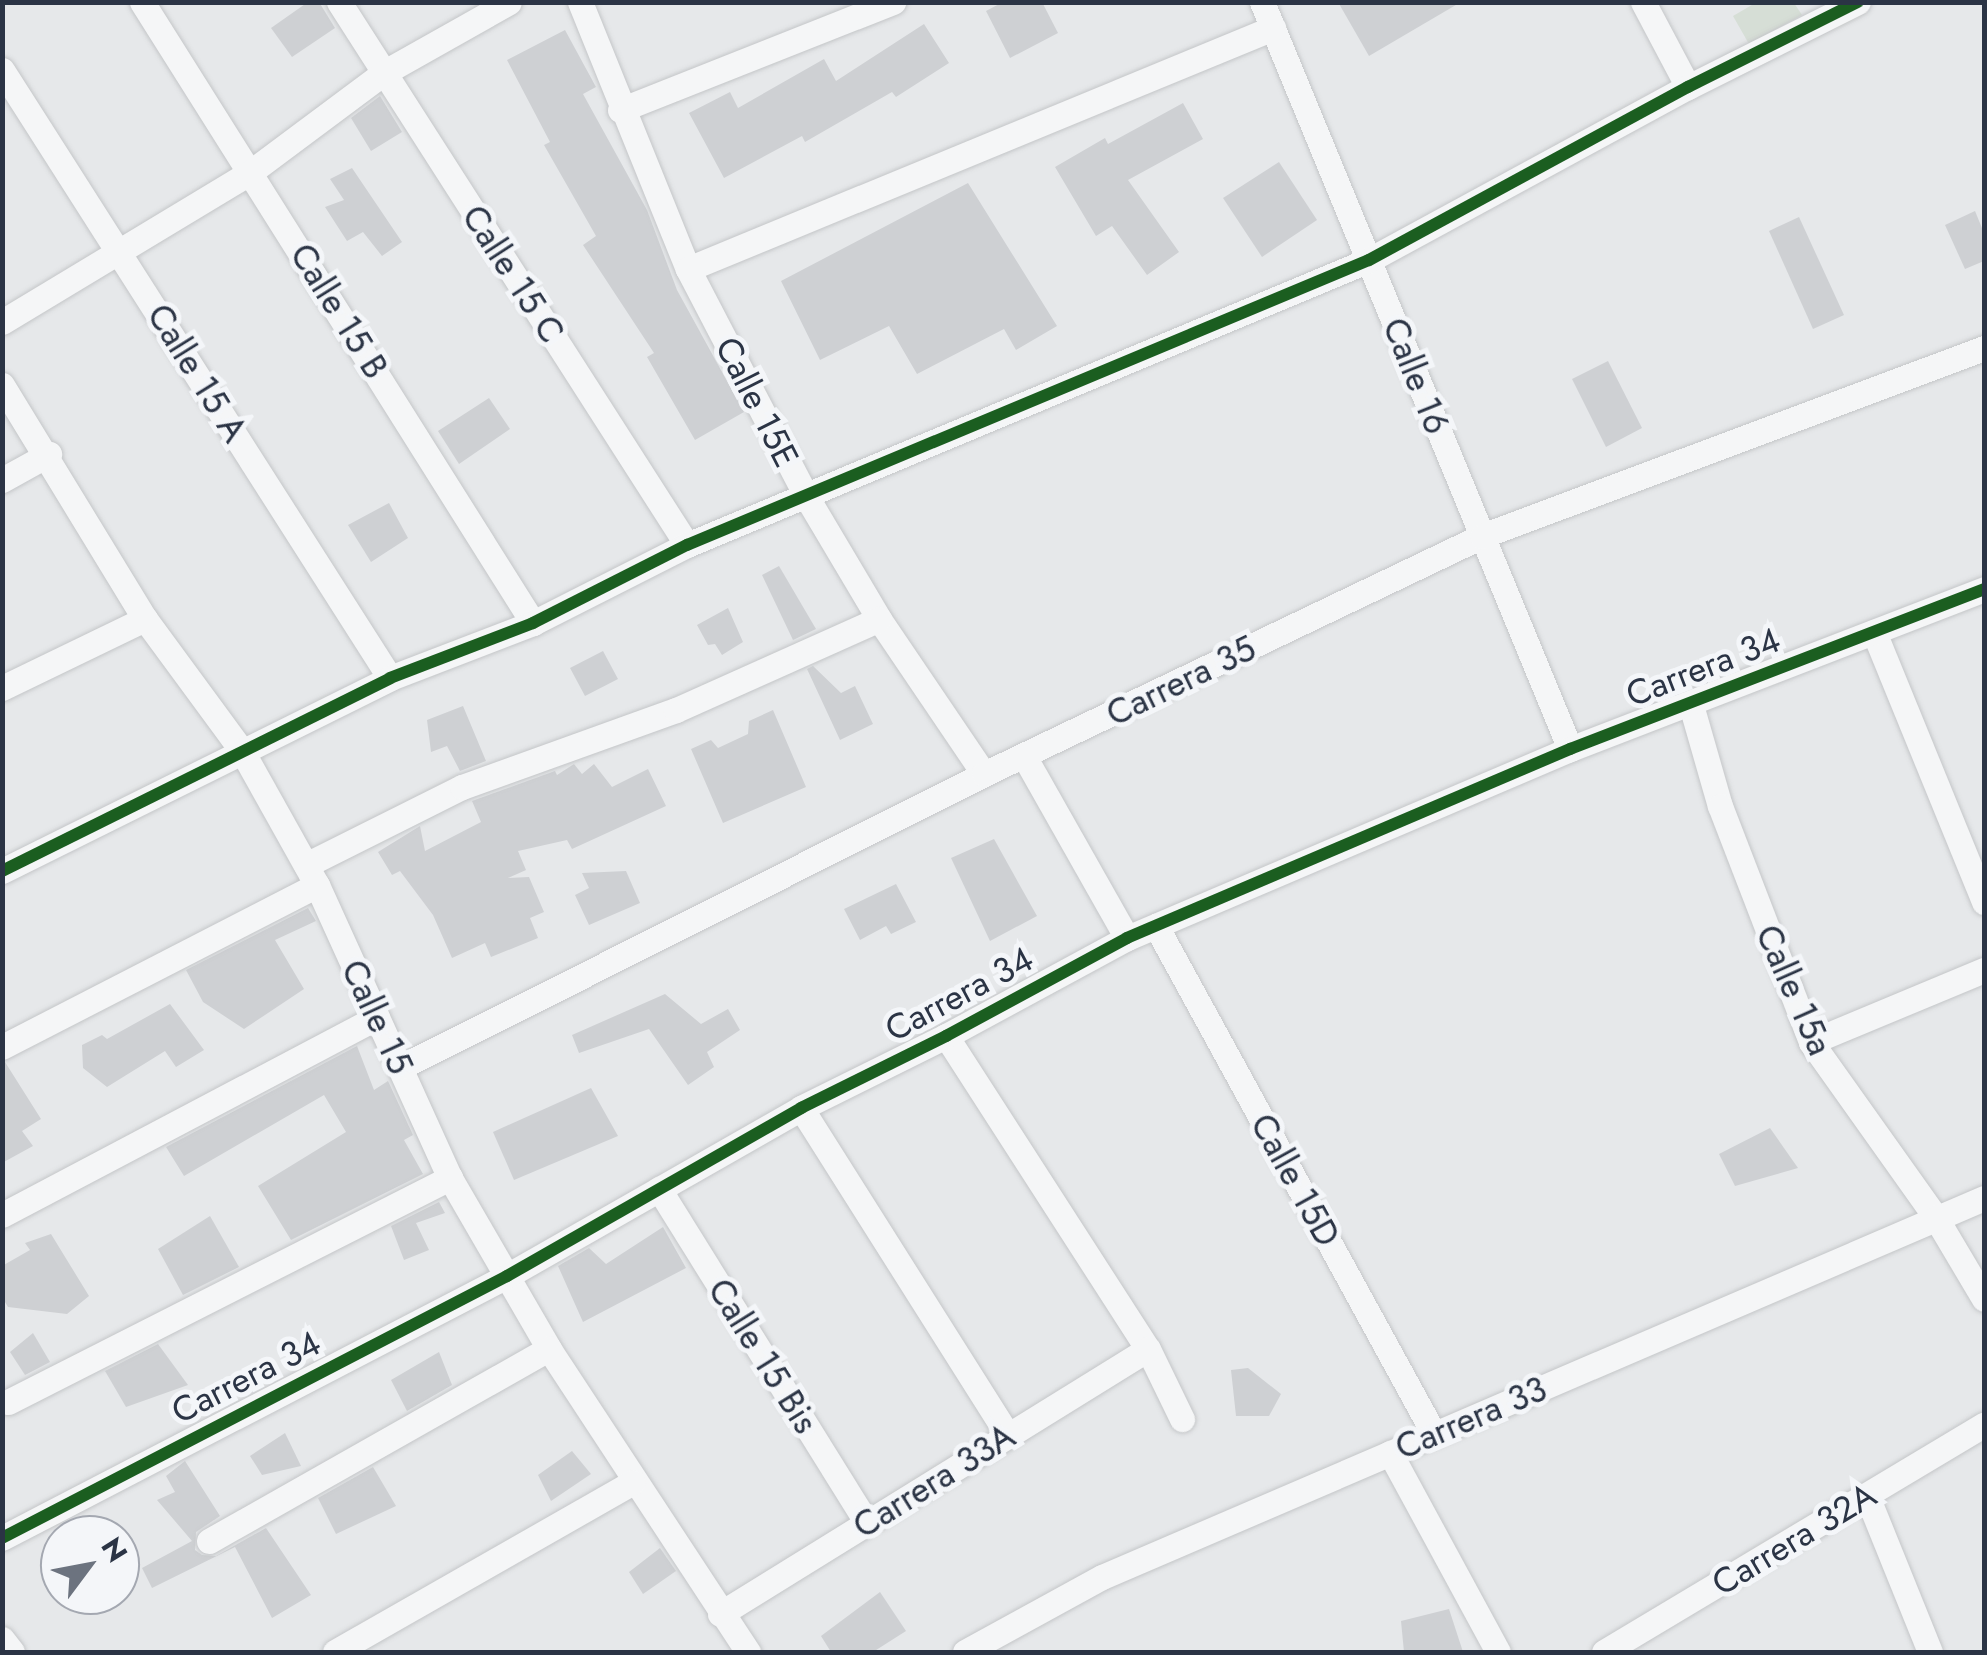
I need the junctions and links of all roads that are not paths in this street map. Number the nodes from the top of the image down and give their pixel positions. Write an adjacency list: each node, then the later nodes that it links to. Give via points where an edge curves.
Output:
1 (142, 2): 14 (street, Calle 15 B)
2 (339, 2): 11 (street, Calle 15 C)
3 (509, 2): 11 (street)
4 (580, 2): 13 (street, Calle 15E)
5 (894, 2): 13 (street)
6 (1262, 2): 9 (street, Calle 16)
7 (1642, 2): 12 (street)
8 (1858, 2): 12 (street)
9 (1273, 28): 16 (street, Calle 16); 17 (street)
10 (2, 70): 15 (street, Calle 15 A)
11 (385, 72): 14 (street); 25 (street, Calle 15 C)
12 (1688, 87): 16 (street)
13 (620, 110): 17 (street, Calle 15E)
14 (252, 171): 15 (street); 29 (street, Calle 15 B)
15 (120, 252): 18 (street); 31 (street, Calle 15 A)
16 (1368, 260): 23 (street); 24 (street, Calle 16)
17 (688, 269): 23 (street, Calle 15E)
18 (2, 322)
19 (1984, 351): 24 (street, Carrera 35)
20 (2, 385): 21 (street, Calle 15)
21 (49, 454): 22 (street); 28 (street, Calle 15)
22 (2, 480)
23 (806, 496): 25 (street); 27 (street, Calle 15E)
24 (1482, 536): 34 (street, Calle 16); 36 (street, Carrera 35)
25 (686, 545): 29 (street)
26 (1984, 589): 30 (street, Carrera 34)
27 (879, 618): 37 (street, Calle 15E); 39 (street, via 676,710 462,788)
28 (146, 619): 32 (street); 35 (street, Calle 15)
29 (533, 623): 31 (street)
30 (1874, 632): 33 (street, Carrera 34); 40 (street)
31 (390, 678): 35 (street)
32 (2, 688)
33 (1691, 705): 34 (street, Carrera 34); 46 (street, Calle 15a, via 1720,806)
34 (1570, 749): 41 (street, Carrera 34)
35 (242, 751): 38 (street); 39 (street, Calle 15)
36 (1024, 756): 37 (street, Carrera 35); 42 (street)
37 (984, 774): 48 (street, Carrera 35)
38 (2, 870)
39 (311, 875): 44 (street, Calle 15); 47 (street)
40 (1984, 902)
41 (1156, 926): 42 (street, Carrera 34); 62 (street, Calle 15D)
42 (1127, 938): 45 (street, Carrera 34)
43 (1984, 970): 46 (street)
44 (377, 1017): 48 (street, Calle 15); 53 (street)
45 (946, 1036): 49 (street, Carrera 34); 58 (street)
46 (1810, 1042): 54 (street, Calle 15a)
47 (2, 1047)
48 (400, 1067): 50 (street, Calle 15)
49 (801, 1108): 51 (street, Carrera 34); 63 (street)
50 (450, 1178): 55 (street, Calle 15); 59 (street)
51 (659, 1189): 55 (street, Carrera 34); 67 (street, Calle 15 Bis)
52 (1984, 1198): 54 (street, Carrera 33)
53 (2, 1215)
54 (1936, 1218): 56 (street, Calle 15a); 62 (street, Carrera 33)
55 (507, 1276): 57 (street, Calle 15); 68 (street, Carrera 34)
56 (1984, 1299)
57 (549, 1349): 65 (street, Calle 15); 69 (street)
58 (1148, 1349): 60 (street); 63 (street, Carrera 33A)
59 (8, 1402)
60 (1182, 1419)
61 (1984, 1425): 66 (street, Carrera 32A)
62 (1434, 1434): 64 (street, Carrera 33)
63 (1008, 1435): 67 (street, Carrera 33A)
64 (1390, 1454): 75 (street, Carrera 33, via 1102,1576); 76 (street)
65 (633, 1482): 70 (street, Calle 15); 73 (street)
66 (1867, 1496): 77 (street, Carrera 32A); 78 (street)
67 (867, 1523): 70 (street, Carrera 33A)
68 (2, 1538)
69 (209, 1541)
70 (720, 1614): 74 (street, Calle 15)
71 (2, 1639): 72 (street)
72 (12, 1652)
73 (335, 1652)
74 (748, 1652)
75 (965, 1652)
76 (1498, 1652)
77 (1604, 1652)
78 (1930, 1652)

